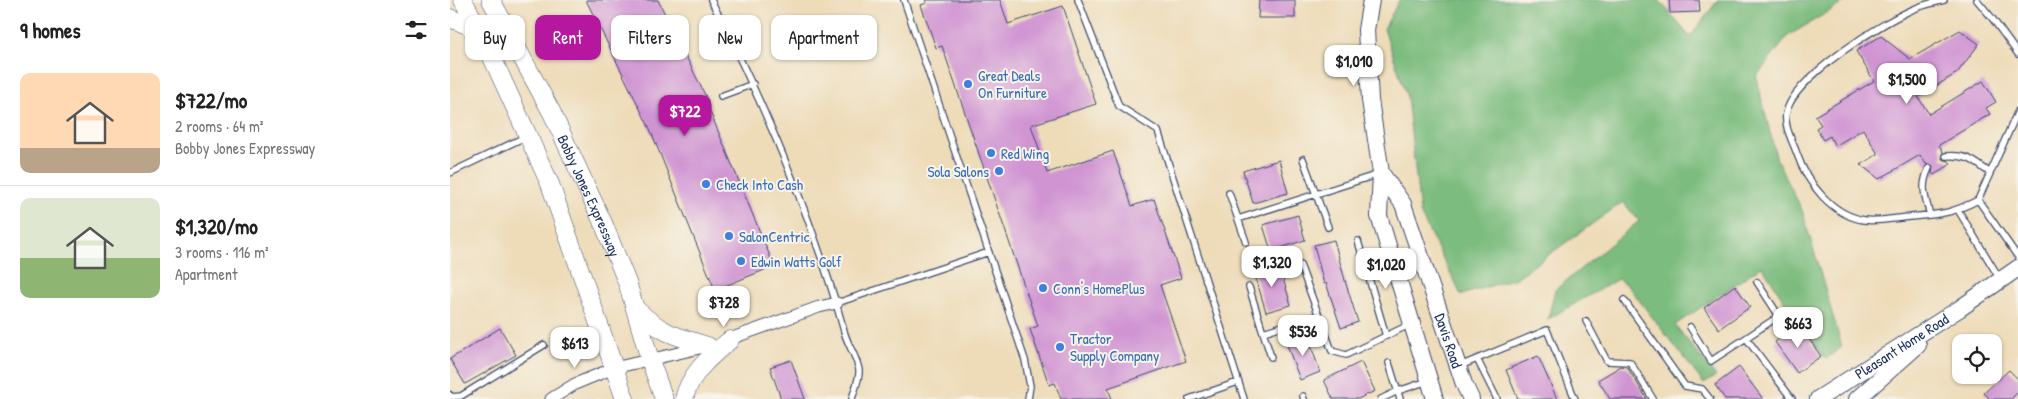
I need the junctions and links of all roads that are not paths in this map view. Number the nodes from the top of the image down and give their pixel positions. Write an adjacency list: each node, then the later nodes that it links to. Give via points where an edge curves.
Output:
1 (463, 0): 9 (main road, Bobby Jones Expressway)
2 (491, 0): 42 (main road, Bobby Jones Expressway, via 560,130 604,225)
3 (711, 0): 14 (lane)
4 (904, 0): 33 (lane)
5 (1078, 0): 61 (lane, via 1119,106 1158,131)
6 (1371, 0): 22 (main road, Davis Road, via 1366,30 1370,100)
7 (1944, 0): 28 (lane, via 1918,7 1850,45 1811,78 1790,103 1786,115 1802,167 1831,204 1865,220)
8 (1977, 0): 12 (lane)
9 (471, 15)
10 (450, 18): 11 (main road)
11 (465, 24)
12 (2018, 54)
13 (493, 60): 17 (main road, Bobby Jones Expressway)
14 (753, 84): 15 (lane); 41 (lane, via 824,260)
15 (721, 96)
16 (2018, 111): 23 (lane)
17 (528, 135): 21 (lane); 59 (main road, Bobby Jones Expressway, via 550,184)
18 (1946, 156): 23 (lane, via 1960,154)
19 (1303, 158): 25 (lane)
20 (1928, 168): 28 (lane, via 1923,188)
21 (450, 173)
22 (1381, 173): 25 (lane); 46 (main road, Davis Road, via 1379,216); 58 (main road, Davis Road, via 1402,204)
23 (1990, 173): 26 (lane)
24 (1229, 193): 29 (lane)
25 (1316, 194): 29 (lane); 30 (lane)
26 (1978, 200): 27 (lane); 34 (lane)
27 (1958, 210): 28 (lane); 37 (lane)
28 (1930, 215)
29 (1238, 219): 32 (lane)
30 (1328, 227)
31 (1358, 241): 49 (lane)
32 (1246, 242)
33 (989, 252): 41 (lane); 70 (lane, via 1025,360 1030,386)
34 (2018, 257)
35 (1300, 265): 44 (lane)
36 (2018, 268): 37 (main road, Pleasant Home Road)
37 (2001, 280): 43 (main road, Pleasant Home Road)
38 (1757, 282): 50 (lane, via 1779,316)
39 (1249, 287): 48 (lane)
40 (1624, 300): 80 (lane, via 1685,386 1702,389)
41 (837, 303): 51 (street); 69 (lane, via 844,333 860,371)
42 (635, 308): 53 (main road, via 659,329); 56 (main road, Bobby Jones Expressway)
43 (1960, 309): 64 (main road, Pleasant Home Road); 82 (main road, Pleasant Home Road)
44 (1319, 315): 48 (lane); 49 (lane, via 1332,351 1346,355)
45 (1586, 321): 79 (lane, via 1607,361 1630,362)
46 (1413, 323): 49 (lane); 60 (main road, Davis Road)
47 (1690, 328): 50 (lane, via 1711,361)
48 (1264, 332): 54 (lane)
49 (1386, 336)
50 (1746, 338): 81 (lane)
51 (730, 340): 53 (street); 68 (main road, via 701,364)
52 (544, 345): 63 (lane, via 461,396)
53 (708, 346): 56 (street)
54 (1271, 357)
55 (1477, 359): 58 (lane); 77 (lane); 78 (lane, via 1547,330)
56 (650, 360): 59 (street); 67 (main road, Bobby Jones Expressway)
57 (1389, 363): 62 (lane)
58 (1458, 367): 76 (main road, Davis Road)
59 (614, 368): 65 (street, via 575,384); 66 (main road, Bobby Jones Expressway)
60 (1430, 381): 62 (lane); 75 (main road, Davis Road)
61 (1238, 382): 71 (lane); 72 (lane)
62 (1398, 391): 73 (lane); 74 (lane)
63 (450, 395)
64 (1825, 397)
65 (551, 399)
66 (625, 399)
67 (664, 399)
68 (684, 399)
69 (852, 399)
70 (1028, 399)
71 (1189, 399)
72 (1244, 399)
73 (1381, 399)
74 (1400, 399)
75 (1436, 399)
76 (1471, 399)
77 (1496, 399)
78 (1575, 399)
79 (1654, 399)
80 (1710, 399)
81 (1792, 399)
82 (1856, 399)

